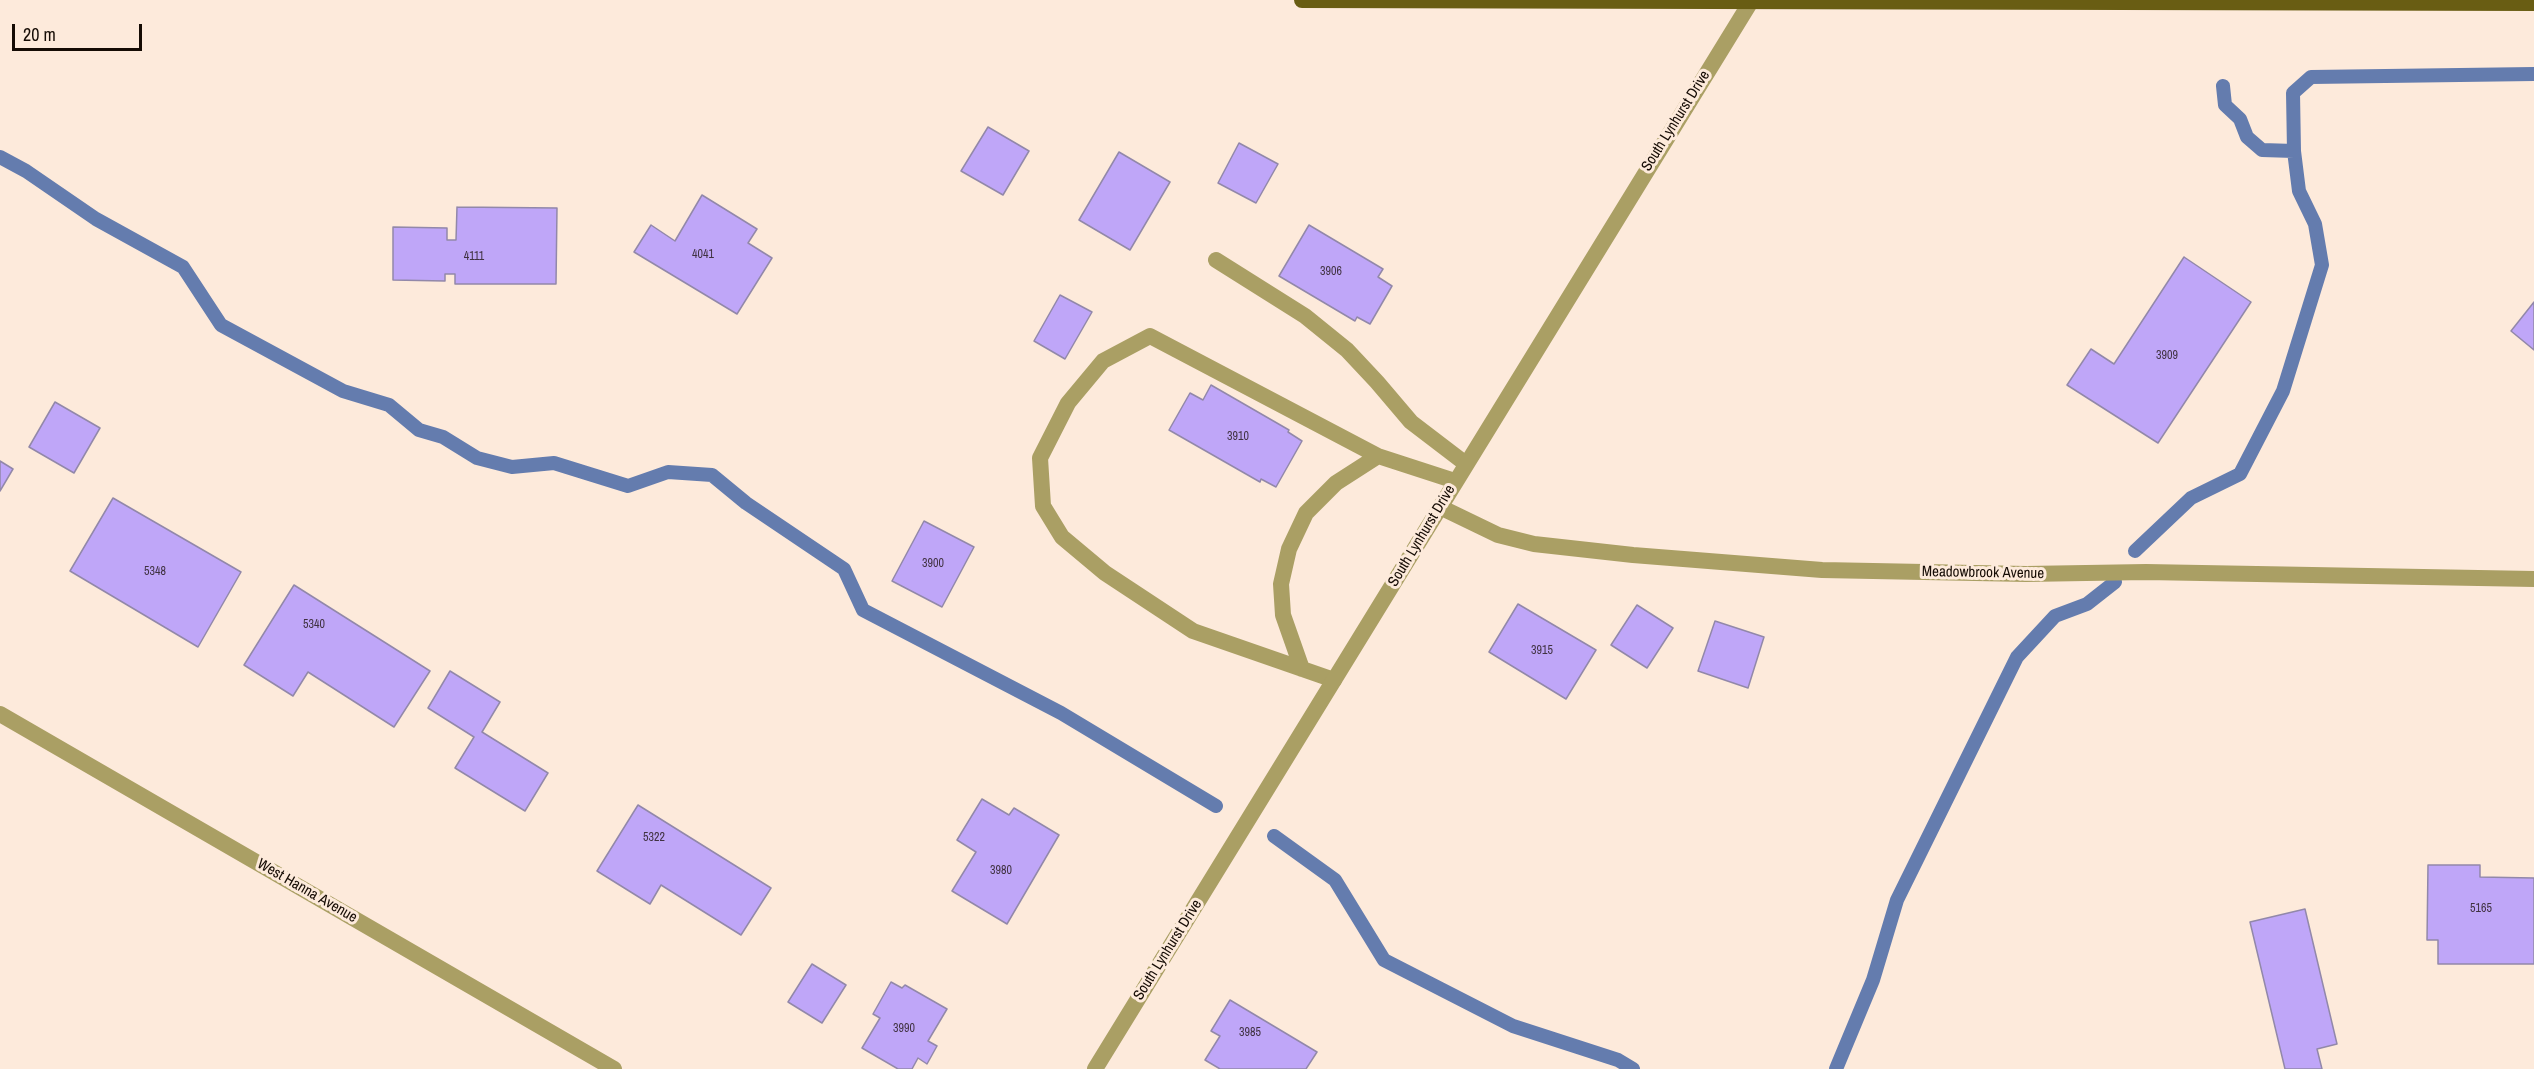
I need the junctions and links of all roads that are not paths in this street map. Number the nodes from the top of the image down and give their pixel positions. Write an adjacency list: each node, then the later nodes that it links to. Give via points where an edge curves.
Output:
1 (1302, 0): 2 (main road)
2 (1419, 0): 3 (main road)
3 (1751, 1): 4 (main road); 7 (street, South Lynhurst Drive)
4 (2534, 3)
5 (1216, 260): 7 (street, via 1275,295 1347,350 1411,422)
6 (1378, 456): 8 (street); 11 (street, via 1336,483 1306,513 1289,549 1281,584 1283,615); 11 (street, via 1150,336 1103,361 1068,403 1040,458 1043,506 1062,537 1106,573 1194,630)
7 (1466, 464): 8 (street, South Lynhurst Drive)
8 (1455, 482): 9 (street, South Lynhurst Drive)
9 (1440, 507): 10 (street, Meadowbrook Avenue, via 1497,535 1534,544 1822,570); 12 (street, South Lynhurst Drive)
10 (2534, 579)
11 (1302, 669): 12 (street)
12 (1334, 680): 15 (street, South Lynhurst Drive)
13 (0, 714): 14 (street, West Hanna Avenue)
14 (614, 1069)
15 (1095, 1069)

